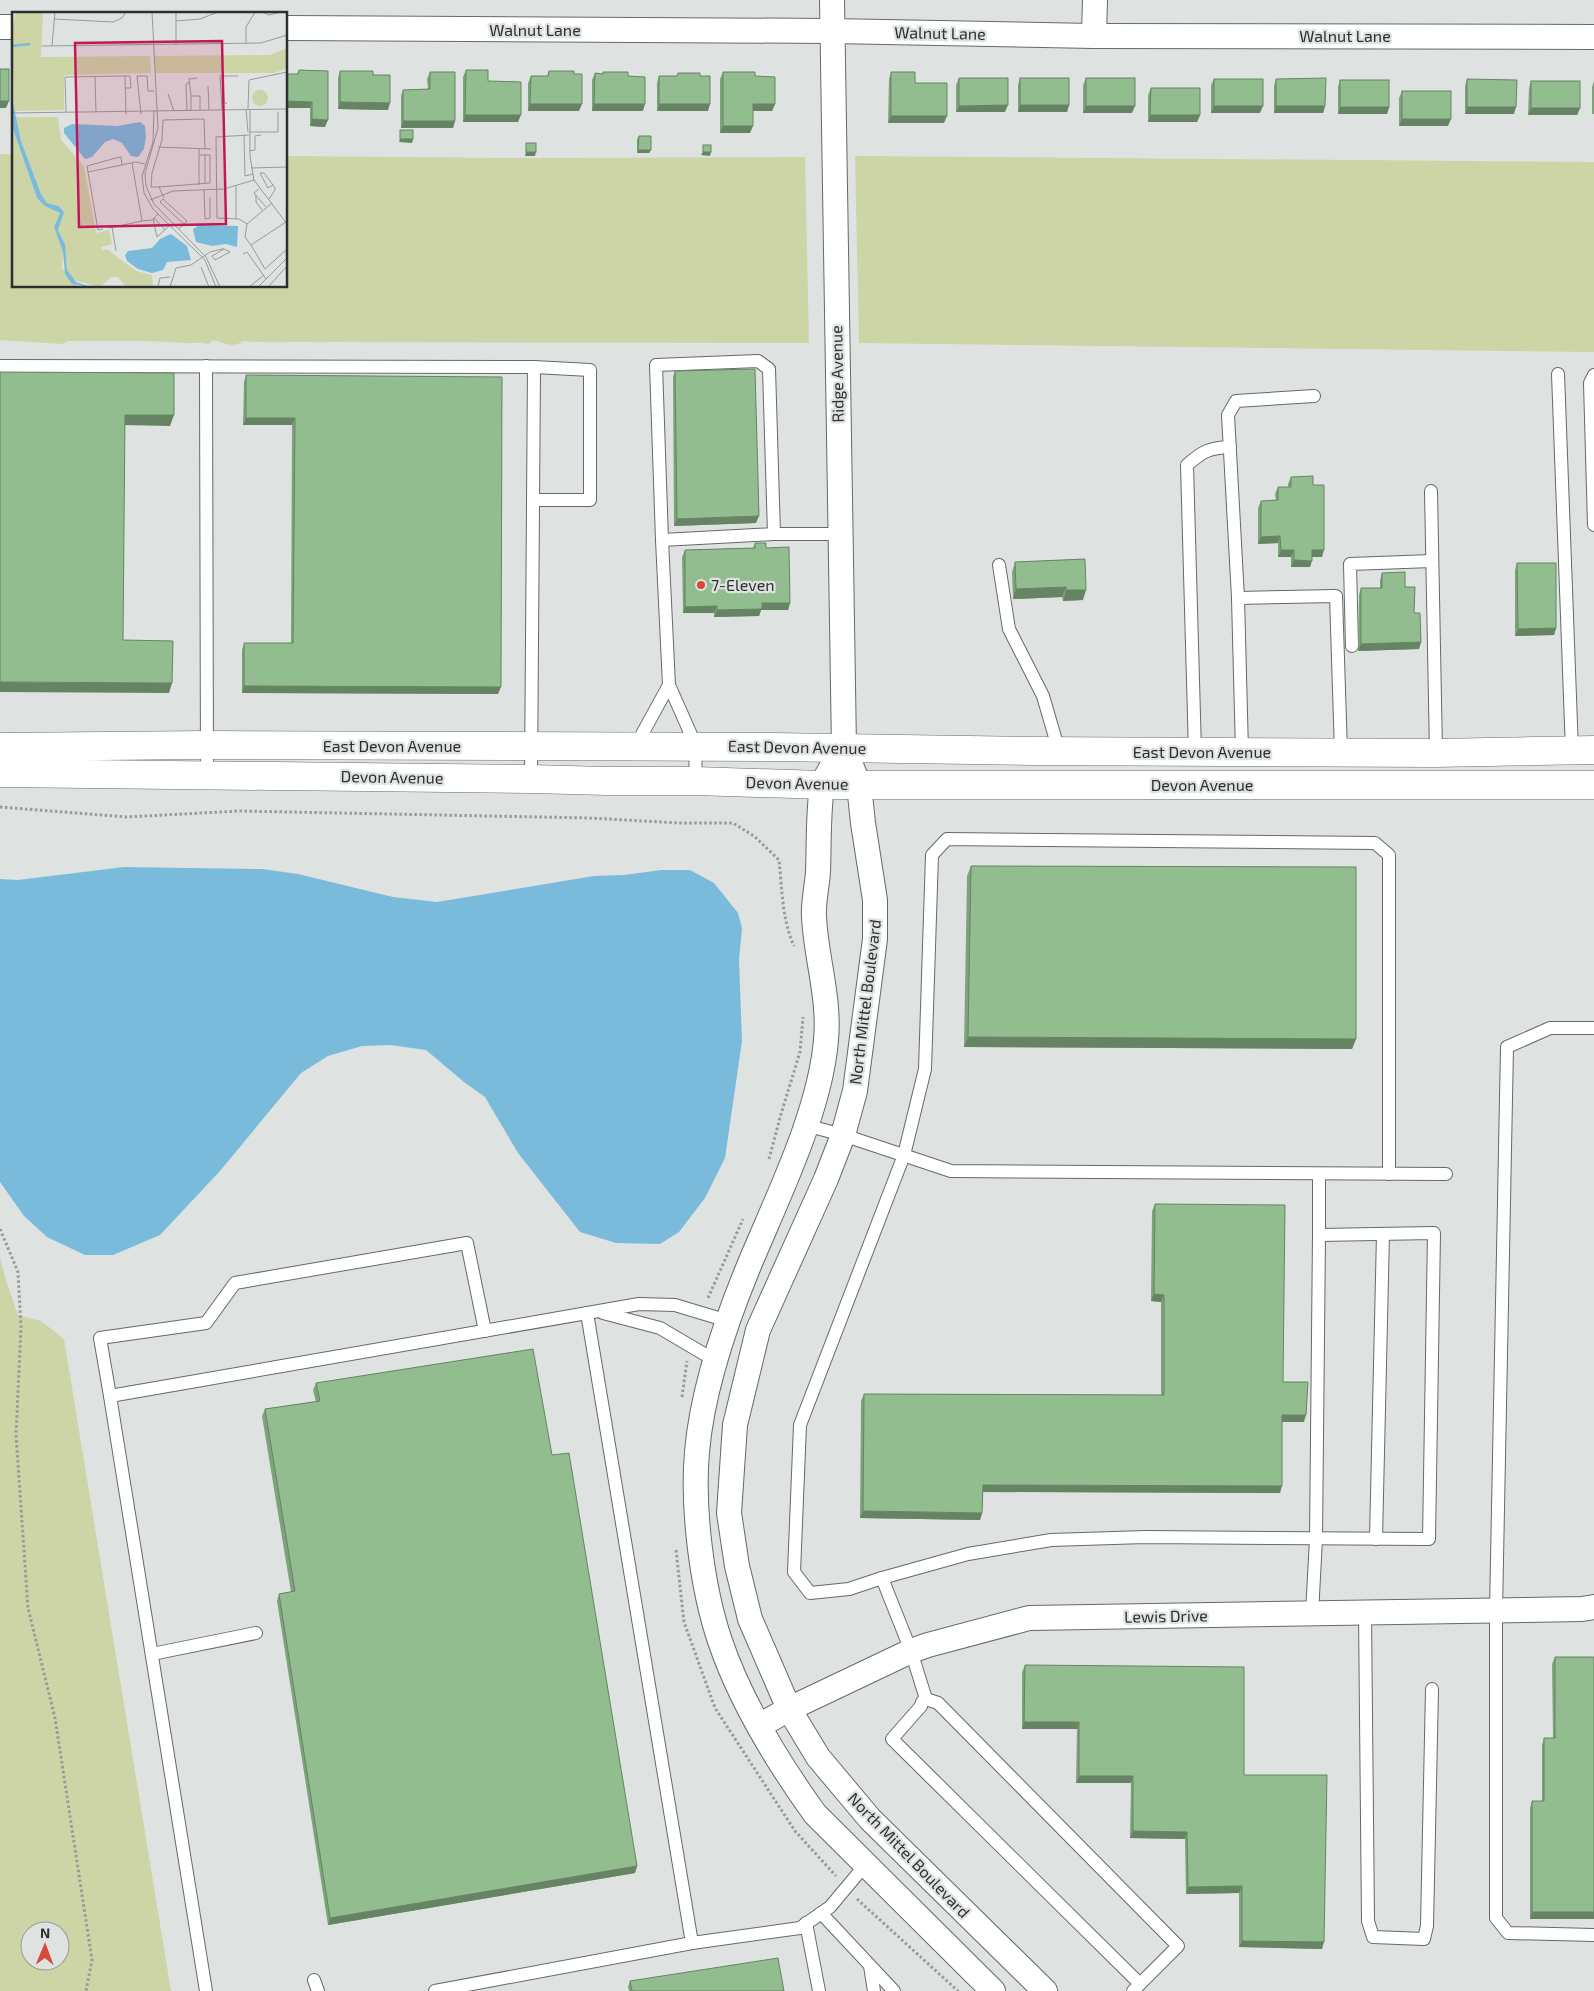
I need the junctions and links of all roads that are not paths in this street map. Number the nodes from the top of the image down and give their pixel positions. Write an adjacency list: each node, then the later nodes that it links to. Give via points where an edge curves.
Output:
1 (832, 0): 4 (street, Ridge Avenue)
2 (1095, 0): 5 (street)
3 (288, 28): 4 (street, Walnut Lane)
4 (832, 32): 5 (street, Walnut Lane); 18 (street, Ridge Avenue)
5 (1094, 36): 6 (street, Walnut Lane)
6 (1594, 37)
7 (0, 366): 8 (lane)
8 (206, 366): 9 (lane); 25 (lane)
9 (534, 367): 15 (lane); 15 (lane, via 590,370 590,500)
10 (1558, 374): 32 (lane)
11 (1594, 375): 16 (lane, via 1590,383)
12 (1314, 396): 13 (lane, via 1236,401 1228,415)
13 (1230, 447): 22 (lane); 33 (lane, via 1202,451 1187,465)
14 (1431, 491): 20 (lane)
15 (532, 500): 28 (lane)
16 (1594, 525)
17 (774, 534): 18 (lane); 19 (lane); 19 (lane, via 769,368 758,361 656,365)
18 (840, 534): 30 (street, Ridge Avenue)
19 (662, 540): 24 (lane)
20 (1432, 561): 23 (lane, via 1350,564); 36 (lane)
21 (999, 565): 31 (lane, via 1009,629 1043,696)
22 (1238, 598): 34 (lane); 35 (lane, via 1336,596)
23 (1352, 646)
24 (669, 686): 26 (lane); 29 (lane)
25 (206, 745): 27 (main road, East Devon Avenue); 28 (main road, East Devon Avenue); 38 (lane)
26 (696, 746): 29 (main road, East Devon Avenue); 30 (main road, East Devon Avenue); 40 (lane)
27 (0, 747)
28 (530, 747): 29 (main road, East Devon Avenue); 39 (lane)
29 (636, 747)
30 (844, 748): 31 (main road, East Devon Avenue); 41 (street, North Mittel Boulevard); 42 (street, North Mittel Boulevard)
31 (1059, 751): 33 (main road, East Devon Avenue)
32 (1583, 751): 36 (main road, East Devon Avenue)
33 (1195, 752): 34 (main road, East Devon Avenue)
34 (1242, 752): 35 (main road, East Devon Avenue)
35 (1341, 753): 36 (main road, East Devon Avenue)
36 (1436, 754)
37 (0, 773): 38 (main road, Devon Avenue)
38 (206, 775): 39 (main road, Devon Avenue)
39 (531, 779): 40 (main road, Devon Avenue)
40 (695, 781): 41 (main road, Devon Avenue)
41 (823, 785): 42 (main road, Devon Avenue); 45 (street, North Mittel Boulevard, via 814,915 826,997 826,1040 818,1088)
42 (859, 785): 43 (main road, Devon Avenue); 46 (street, North Mittel Boulevard, via 876,900 875,939 855,1091)
43 (1594, 785)
44 (1594, 1028): 62 (lane, via 1550,1028 1507,1046)
45 (805, 1125): 46 (lane); 54 (street, North Mittel Boulevard)
46 (843, 1135): 47 (lane); 70 (street, North Mittel Boulevard, via 758,1330 735,1425 729,1513 737,1566 750,1619)
47 (904, 1155): 48 (lane, via 950,1171); 49 (lane, via 925,1069 932,855 948,839 1375,843 1389,855); 60 (lane, via 800,1425 794,1572 810,1593 849,1589)
48 (1319, 1174): 49 (lane); 52 (lane)
49 (1389, 1174): 50 (lane)
50 (1446, 1174)
51 (1383, 1234): 52 (lane); 59 (lane); 59 (lane, via 1434,1233 1429,1539)
52 (1319, 1235): 58 (lane)
53 (592, 1312): 54 (lane, via 639,1304 675,1305); 55 (lane); 56 (lane, via 660,1328); 76 (lane)
54 (728, 1321): 56 (street, North Mittel Boulevard)
55 (485, 1331): 57 (lane); 57 (lane, via 467,1243 413,1252 235,1283 206,1323 100,1338)
56 (716, 1361): 71 (street, North Mittel Boulevard, via 696,1453 696,1511 701,1556 720,1641)
57 (110, 1396): 67 (lane)
58 (1316, 1539): 59 (lane); 60 (lane, via 1145,1537 1051,1540 968,1554); 64 (lane)
59 (1376, 1540)
60 (882, 1578): 66 (lane)
61 (1594, 1607): 62 (street, Lewis Drive)
62 (1496, 1611): 63 (street, Lewis Drive); 75 (lane, via 1496,1918 1508,1933)
63 (1365, 1613): 64 (street, Lewis Drive); 68 (lane, via 1368,1921 1373,1936 1424,1939 1427,1926)
64 (1312, 1614): 66 (street, Lewis Drive, via 1029,1618)
65 (256, 1633): 67 (lane)
66 (910, 1651): 69 (lane); 70 (street, Lewis Drive)
67 (152, 1654): 80 (lane)
68 (1432, 1689)
69 (926, 1699): 78 (lane, via 892,1739); 78 (lane, via 938,1703 1178,1946)
70 (789, 1709): 71 (street, Lewis Drive); 85 (street, North Mittel Boulevard, via 818,1757 870,1819)
71 (759, 1726): 72 (street, North Mittel Boulevard, via 815,1814)
72 (866, 1864): 73 (lane, via 830,1907); 79 (street, North Mittel Boulevard)
73 (821, 1913): 74 (lane); 77 (lane)
74 (806, 1923): 76 (lane, via 800,1928); 82 (lane)
75 (1594, 1934)
76 (692, 1943): 81 (lane)
77 (870, 1966): 83 (lane); 84 (lane)
78 (1137, 1988)
79 (992, 1990)
80 (206, 1991)
81 (435, 1991)
82 (819, 1991)
83 (874, 1991)
84 (894, 1991)
85 (1045, 1991)

